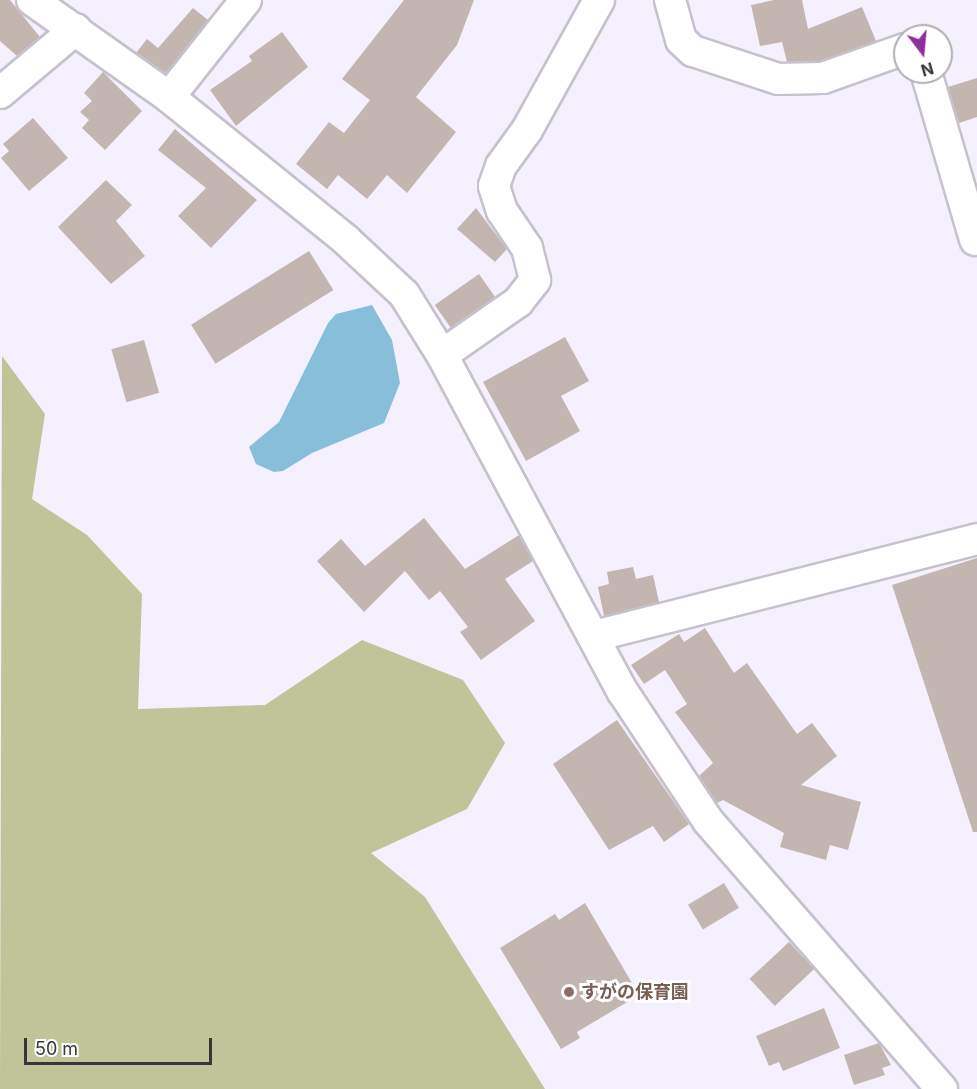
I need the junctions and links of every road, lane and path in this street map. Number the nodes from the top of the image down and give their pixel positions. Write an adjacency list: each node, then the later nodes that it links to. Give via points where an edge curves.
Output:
1 (32, 0): 5 (street)
2 (246, 0): 9 (street)
3 (599, 0): 11 (street, via 527,130 501,166 494,186 501,211 527,248 535,280 518,302)
4 (670, 0): 6 (street, via 681,39 693,51 778,79 823,78)
5 (76, 29): 8 (street); 9 (street)
6 (893, 53)
7 (930, 84): 10 (street)
8 (0, 93)
9 (168, 97): 11 (street, via 380,269 404,294)
10 (975, 240)
11 (442, 355): 13 (street)
12 (977, 539): 13 (street)
13 (594, 636): 14 (street, via 623,692 708,820)
14 (942, 1089)

